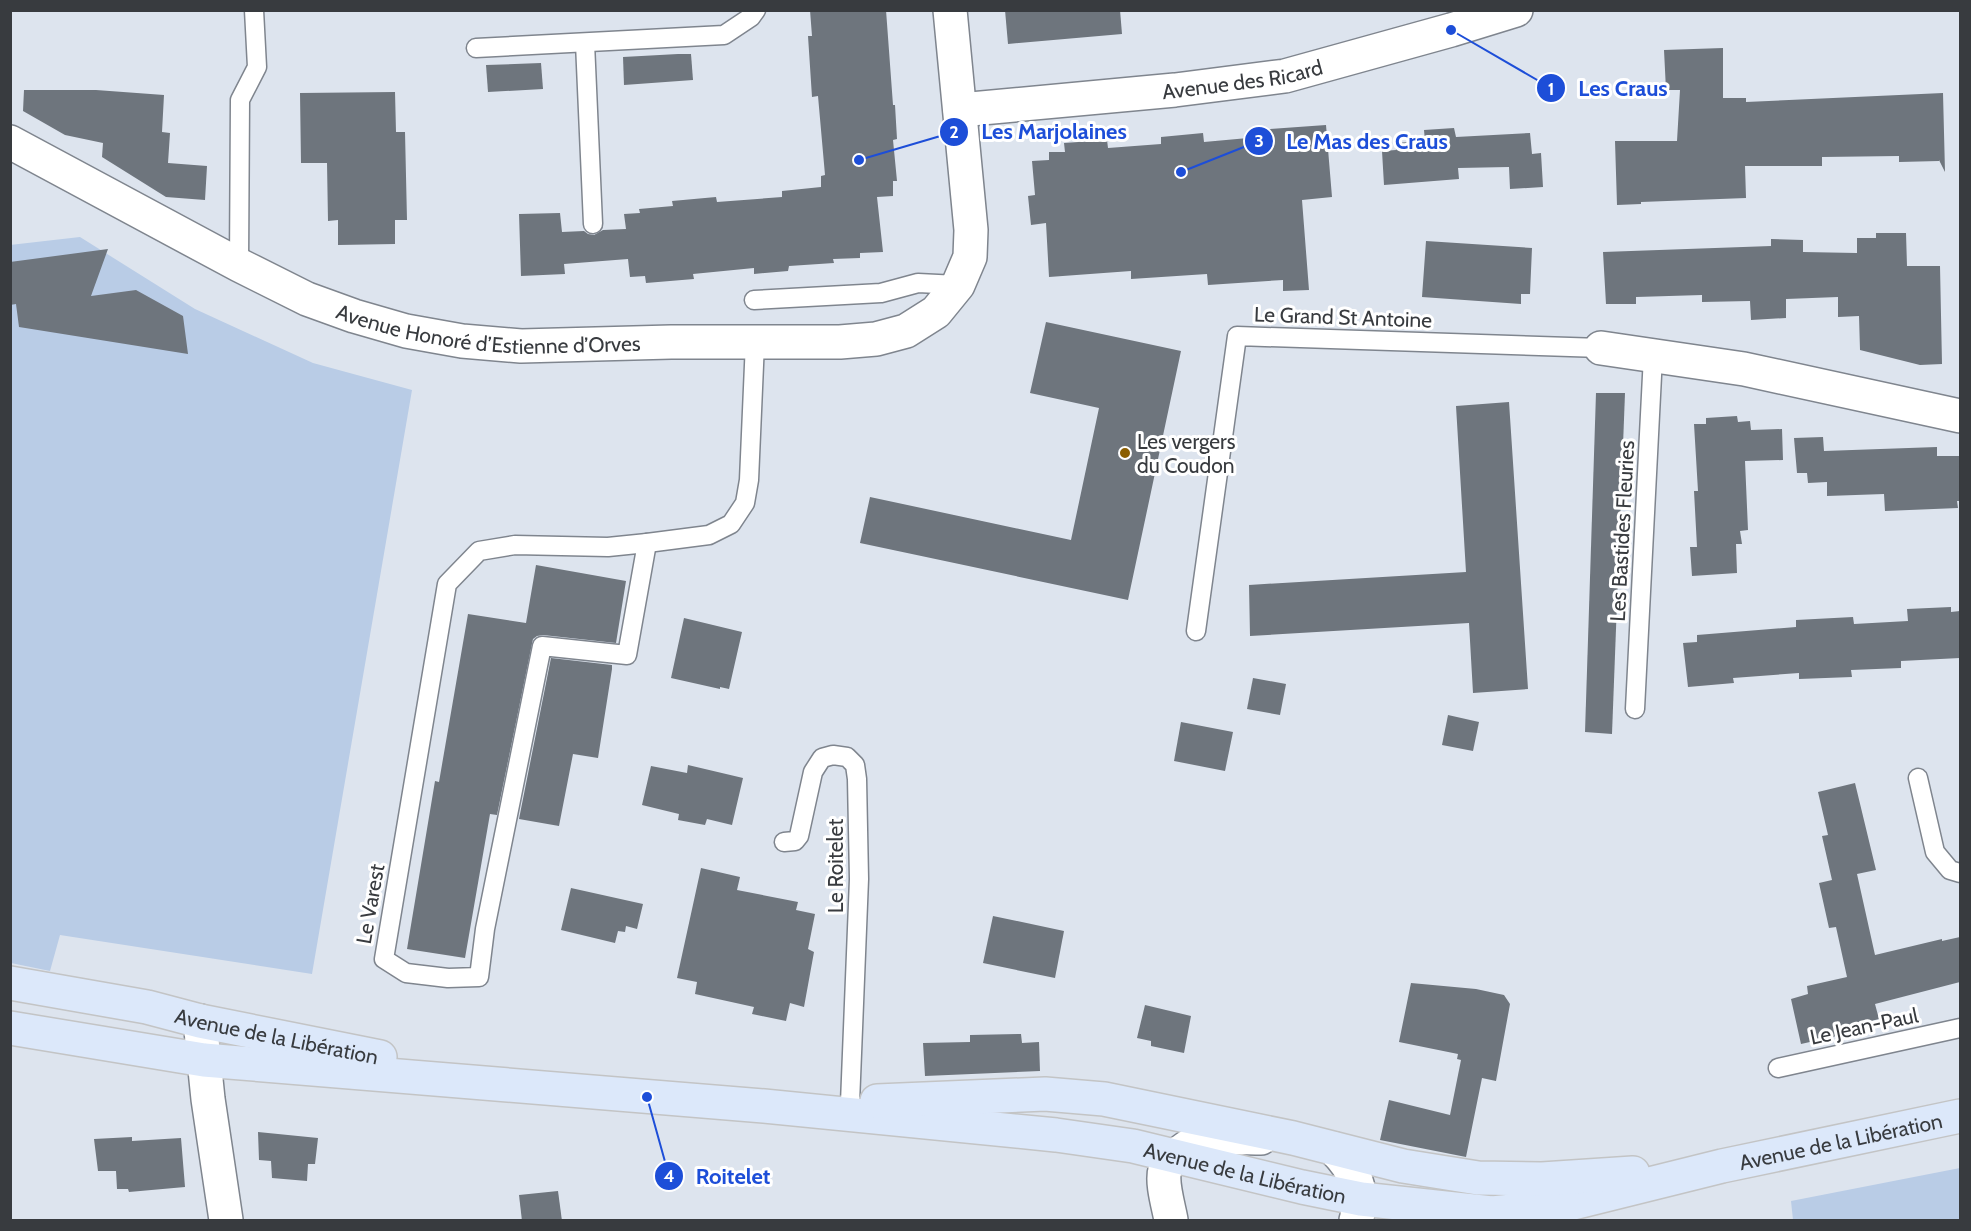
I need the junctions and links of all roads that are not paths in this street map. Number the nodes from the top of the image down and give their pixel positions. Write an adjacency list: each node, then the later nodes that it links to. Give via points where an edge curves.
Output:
1 (254, 10): 10 (lane, via 257,67 240,100)
2 (756, 10): 5 (lane, via 724,35)
3 (950, 10): 7 (street)
4 (1516, 10): 7 (street, Avenue des Ricard, via 1285,76)
5 (585, 43): 6 (lane); 9 (lane)
6 (476, 48)
7 (960, 110): 11 (street, via 971,230)
8 (10, 142): 10 (street, Avenue Honoré d’Estienne d’Orves)
9 (593, 224)
10 (239, 266): 13 (street, Avenue Honoré d’Estienne d’Orves, via 307,299 354,316 406,331 462,340 521,345)
11 (964, 271): 12 (lane, via 881,293); 13 (street, Avenue Honoré d’Estienne d’Orves, via 936,312 906,331 840,342)
12 (754, 300)
13 (755, 342): 17 (lane, Le Varest, via 745,503 731,524 710,535)
14 (1601, 348): 15 (street); 18 (lane, Le Grand St Antoine, via 1237,336)
15 (1653, 356): 16 (street, via 1744,369); 19 (lane, Les Bastides Fleuries)
16 (1960, 416)
17 (647, 543): 17 (lane, Le Varest, via 608,547 515,545 479,551 447,584 384,959 406,973 479,977 485,929 542,646 627,655)
18 (1196, 631)
19 (1635, 709)
20 (1918, 778): 22 (lane, via 1935,852 1950,870)
21 (784, 842): 30 (lane, Le Roitelet, via 795,841 799,836 813,772 822,758 847,757 855,765 857,779 859,879)
22 (1960, 873)
23 (10, 983): 24 (main road, Avenue de la Libération, via 147,1007)
24 (201, 1021): 27 (street); 29 (main road, Avenue de la Libération)
25 (10, 1028): 27 (main road, Avenue de la Libération)
26 (1960, 1028): 28 (lane, Le Jean-Paul)
27 (204, 1060): 29 (main road, Avenue de la Libération); 41 (street)
28 (1778, 1068)
29 (541, 1088): 31 (main road, Avenue de la Libération)
30 (850, 1103): 31 (main road, Avenue de la Libération); 33 (main road, Avenue de la Libération, via 1045,1094 1104,1099)
31 (765, 1106): 34 (main road, Avenue de la Libération)
32 (1960, 1116): 37 (main road, Avenue de la Libération)
33 (1293, 1138): 35 (main road, Avenue de la Libération); 36 (street, via 1200,1141)
34 (1133, 1146): 36 (main road, Avenue de la Libération); 38 (street, via 1150,1167)
35 (1334, 1149): 37 (main road, Avenue de la Libération, via 1402,1166 1478,1178 1542,1179); 39 (street, via 1347,1161 1354,1178)
36 (1174, 1156): 38 (street, via 1165,1171); 39 (main road, Avenue de la Libération, via 1302,1187)
37 (1722, 1166): 40 (main road, Avenue de la Libération, via 1561,1206)
38 (1169, 1207)
39 (1359, 1210): 40 (main road, Avenue de la Libération)
40 (1424, 1214)
41 (226, 1221)

